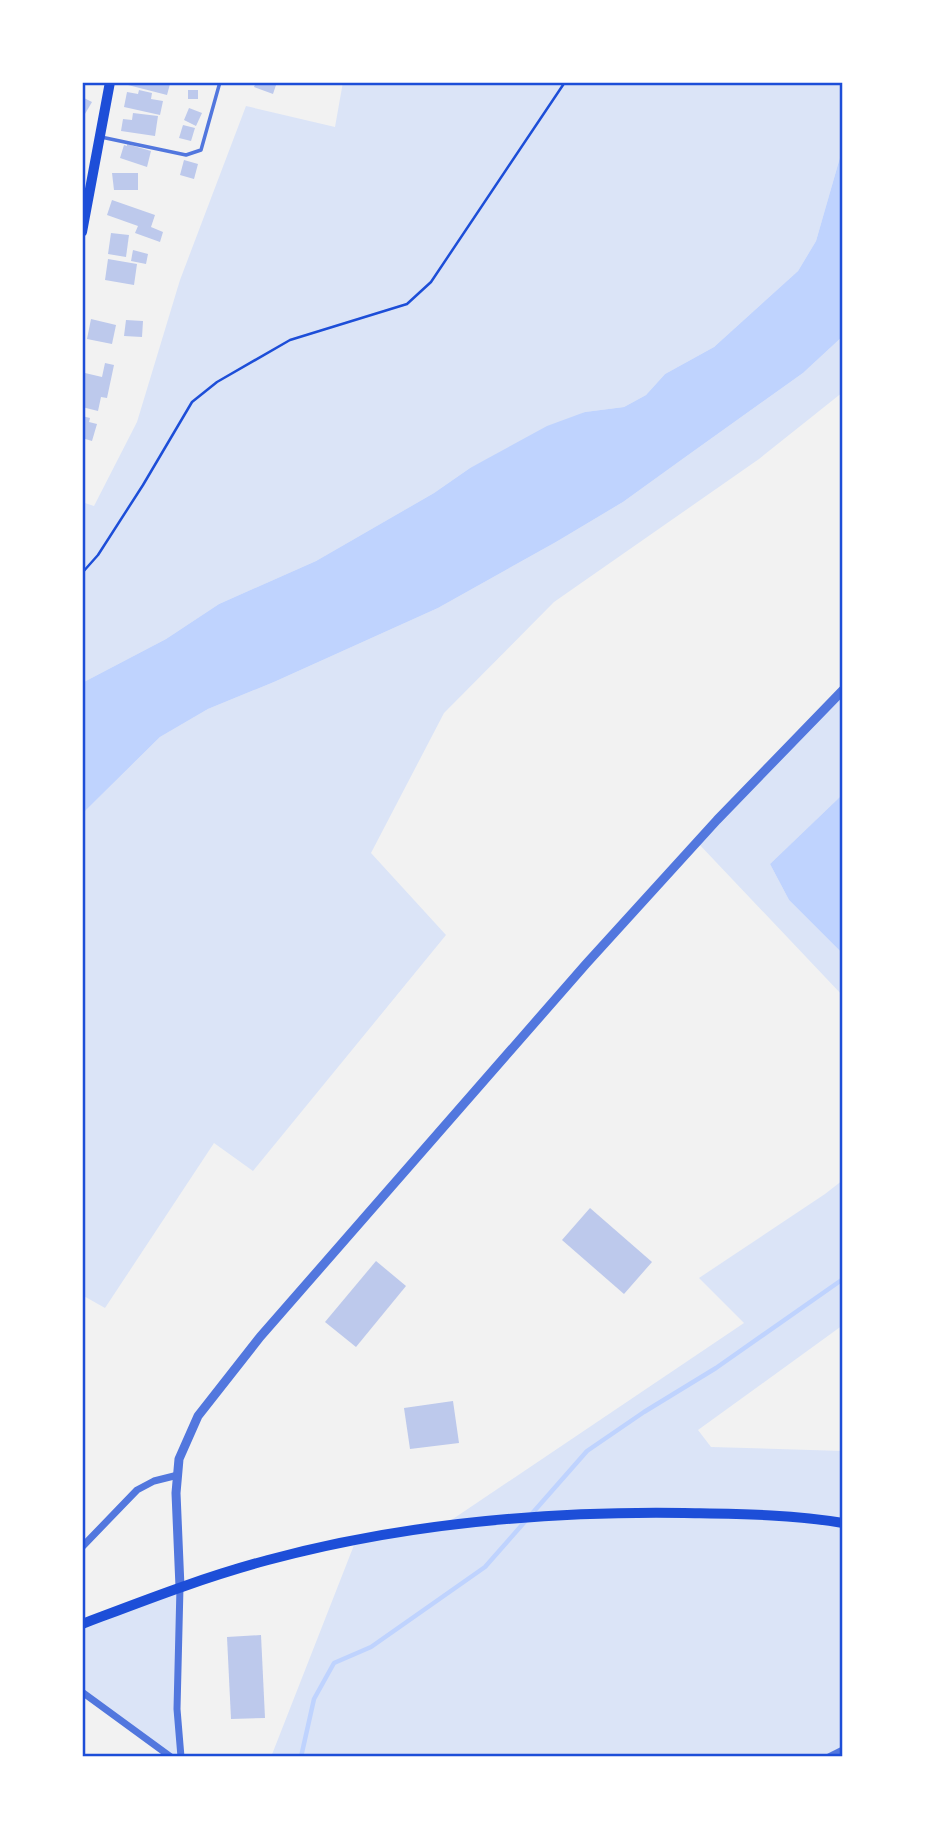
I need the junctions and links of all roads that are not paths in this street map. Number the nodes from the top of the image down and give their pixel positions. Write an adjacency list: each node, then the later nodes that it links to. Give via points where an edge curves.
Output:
1 (110, 82): 3 (main road)
2 (220, 82): 3 (lane, via 201,150 187,155)
3 (100, 136): 4 (main road)
4 (82, 232)
5 (843, 690): 6 (street, via 716,820 586,964 254,1344 198,1416 179,1459)
6 (178, 1475): 8 (street, via 154,1480 137,1490); 9 (street)
7 (843, 1523): 9 (main road, via 752,1514 574,1514 356,1540)
8 (82, 1547)
9 (180, 1587): 10 (main road); 14 (street, via 177,1697)
10 (82, 1624)
11 (82, 1692): 13 (street)
12 (843, 1750): 15 (street)
13 (171, 1757)
14 (181, 1757)
15 (829, 1757)

